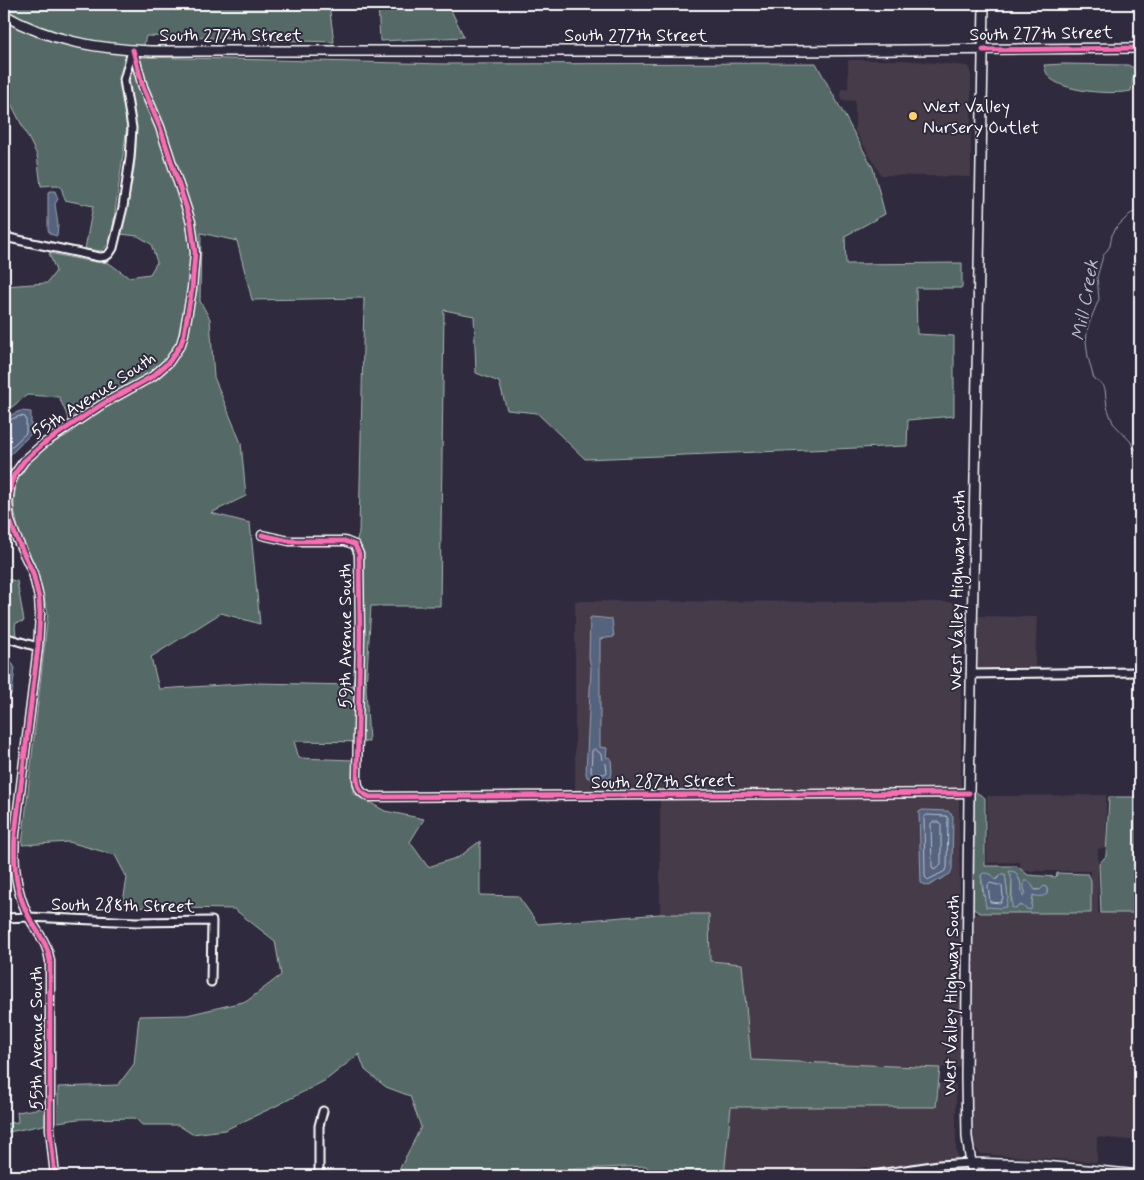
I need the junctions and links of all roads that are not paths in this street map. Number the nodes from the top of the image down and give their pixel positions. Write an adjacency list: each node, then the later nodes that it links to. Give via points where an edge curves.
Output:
1 (984, 4): 5 (main road, West Valley Highway South)
2 (4, 15): 4 (main road, South 277th Street, via 62,39 96,47)
3 (1140, 48): 5 (main road, South 277th Street)
4 (132, 50): 5 (main road, South 277th Street); 6 (street, via 124,80 132,128 130,158 123,207 108,256 99,257); 9 (street, 55th Avenue South, via 191,222 195,253 190,306 181,344 163,368 54,436 31,454 14,476 9,515 36,584 40,614)
5 (983, 50): 11 (main road, West Valley Highway South)
6 (4, 237)
7 (262, 535): 12 (street, 59th Avenue South, via 288,541 345,541 357,548 360,636 357,787)
8 (4, 637): 9 (street)
9 (38, 647): 14 (street, 55th Avenue South, via 14,848 19,890)
10 (1140, 672): 11 (street)
11 (971, 674): 13 (main road, West Valley Highway South)
12 (360, 791): 13 (street, South 287th Street, via 370,797)
13 (969, 793): 18 (main road, West Valley Highway South, via 966,1086)
14 (29, 917): 15 (street, South 288th Street); 16 (street, South 288th Street, via 212,922); 21 (street, 55th Avenue South, via 47,947 50,961 50,1129)
15 (4, 918)
16 (211, 982)
17 (324, 1111): 22 (street, via 320,1126)
18 (971, 1163): 19 (main road); 23 (street); 24 (main road, West Valley Highway South)
19 (1007, 1164): 20 (main road); 25 (main road)
20 (1140, 1175)
21 (55, 1176)
22 (320, 1176)
23 (865, 1176)
24 (973, 1176)
25 (983, 1176)

